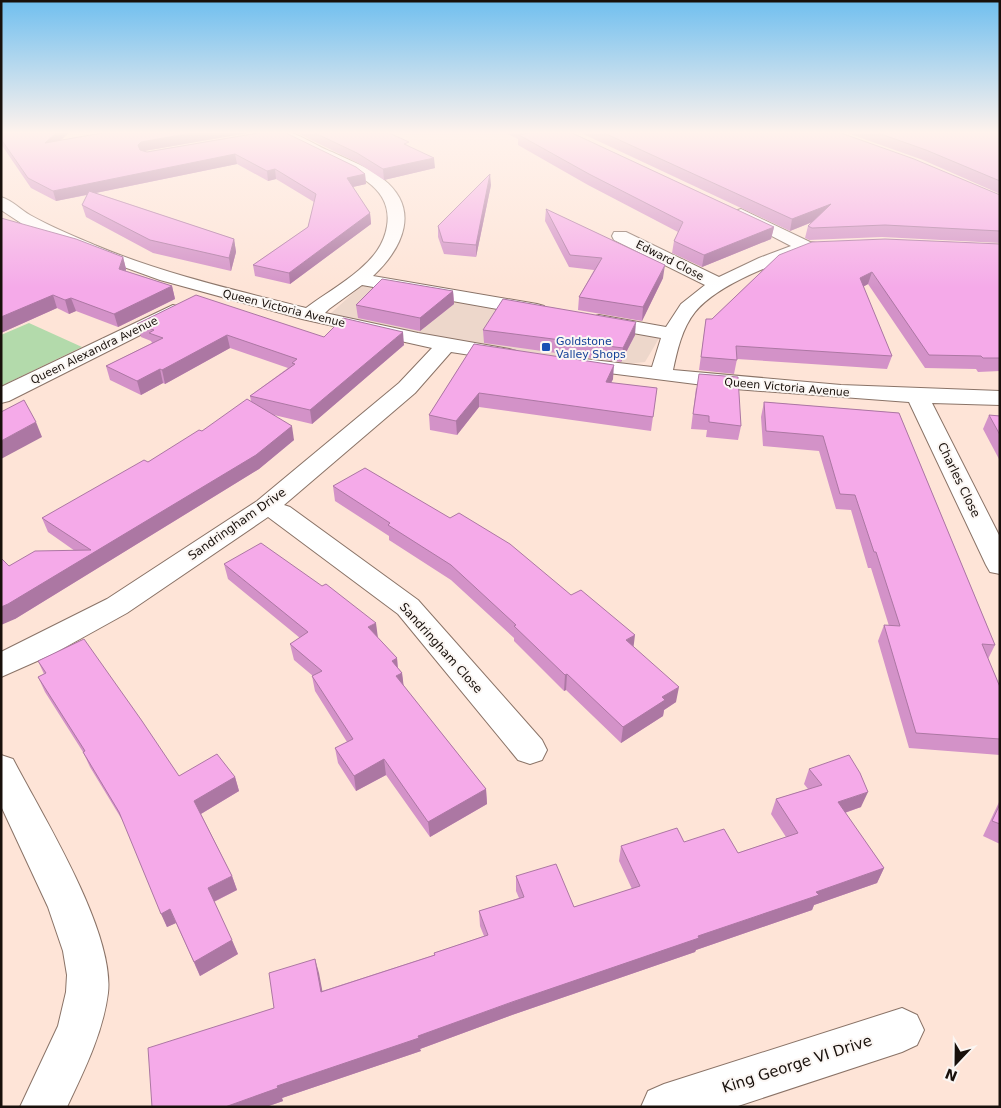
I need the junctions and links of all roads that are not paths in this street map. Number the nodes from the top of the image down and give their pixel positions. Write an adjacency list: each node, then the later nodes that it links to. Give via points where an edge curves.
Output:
1 (381, 185): 7 (street, via 395,203 397,222 392,241 379,260)
2 (1, 202): 9 (street, Queen Victoria Avenue, via 32,222 97,253)
3 (732, 210): 6 (street)
4 (620, 236): 8 (street, Edward Close)
5 (829, 245): 6 (street)
6 (806, 247): 8 (street)
7 (358, 279): 10 (street); 11 (street)
8 (720, 284): 13 (street, via 690,305)
9 (213, 290): 11 (street, Queen Victoria Avenue); 18 (street, Queen Alexandra Avenue)
10 (555, 313)
11 (309, 315): 14 (street, Queen Victoria Avenue)
12 (584, 318): 13 (street)
13 (673, 334): 17 (street)
14 (446, 345): 15 (street, Queen Victoria Avenue); 21 (street, Sandringham Drive, via 407,388)
15 (533, 358)
16 (560, 362): 17 (street, Queen Victoria Avenue)
17 (661, 375): 19 (street, Queen Victoria Avenue, via 818,391)
18 (1, 396)
19 (918, 396): 20 (street, Queen Victoria Avenue); 22 (street, Charles Close)
20 (1000, 398)
21 (266, 506): 23 (street, Sandringham Drive, via 117,606); 24 (street, Sandringham Close, via 281,513 408,607)
22 (1000, 565)
23 (1, 665)
24 (530, 750)
25 (1, 769): 27 (street, via 64,894 88,974 81,1015 65,1062)
26 (902, 1030): 28 (street, King George VI Drive)
27 (43, 1107)
28 (664, 1107)

